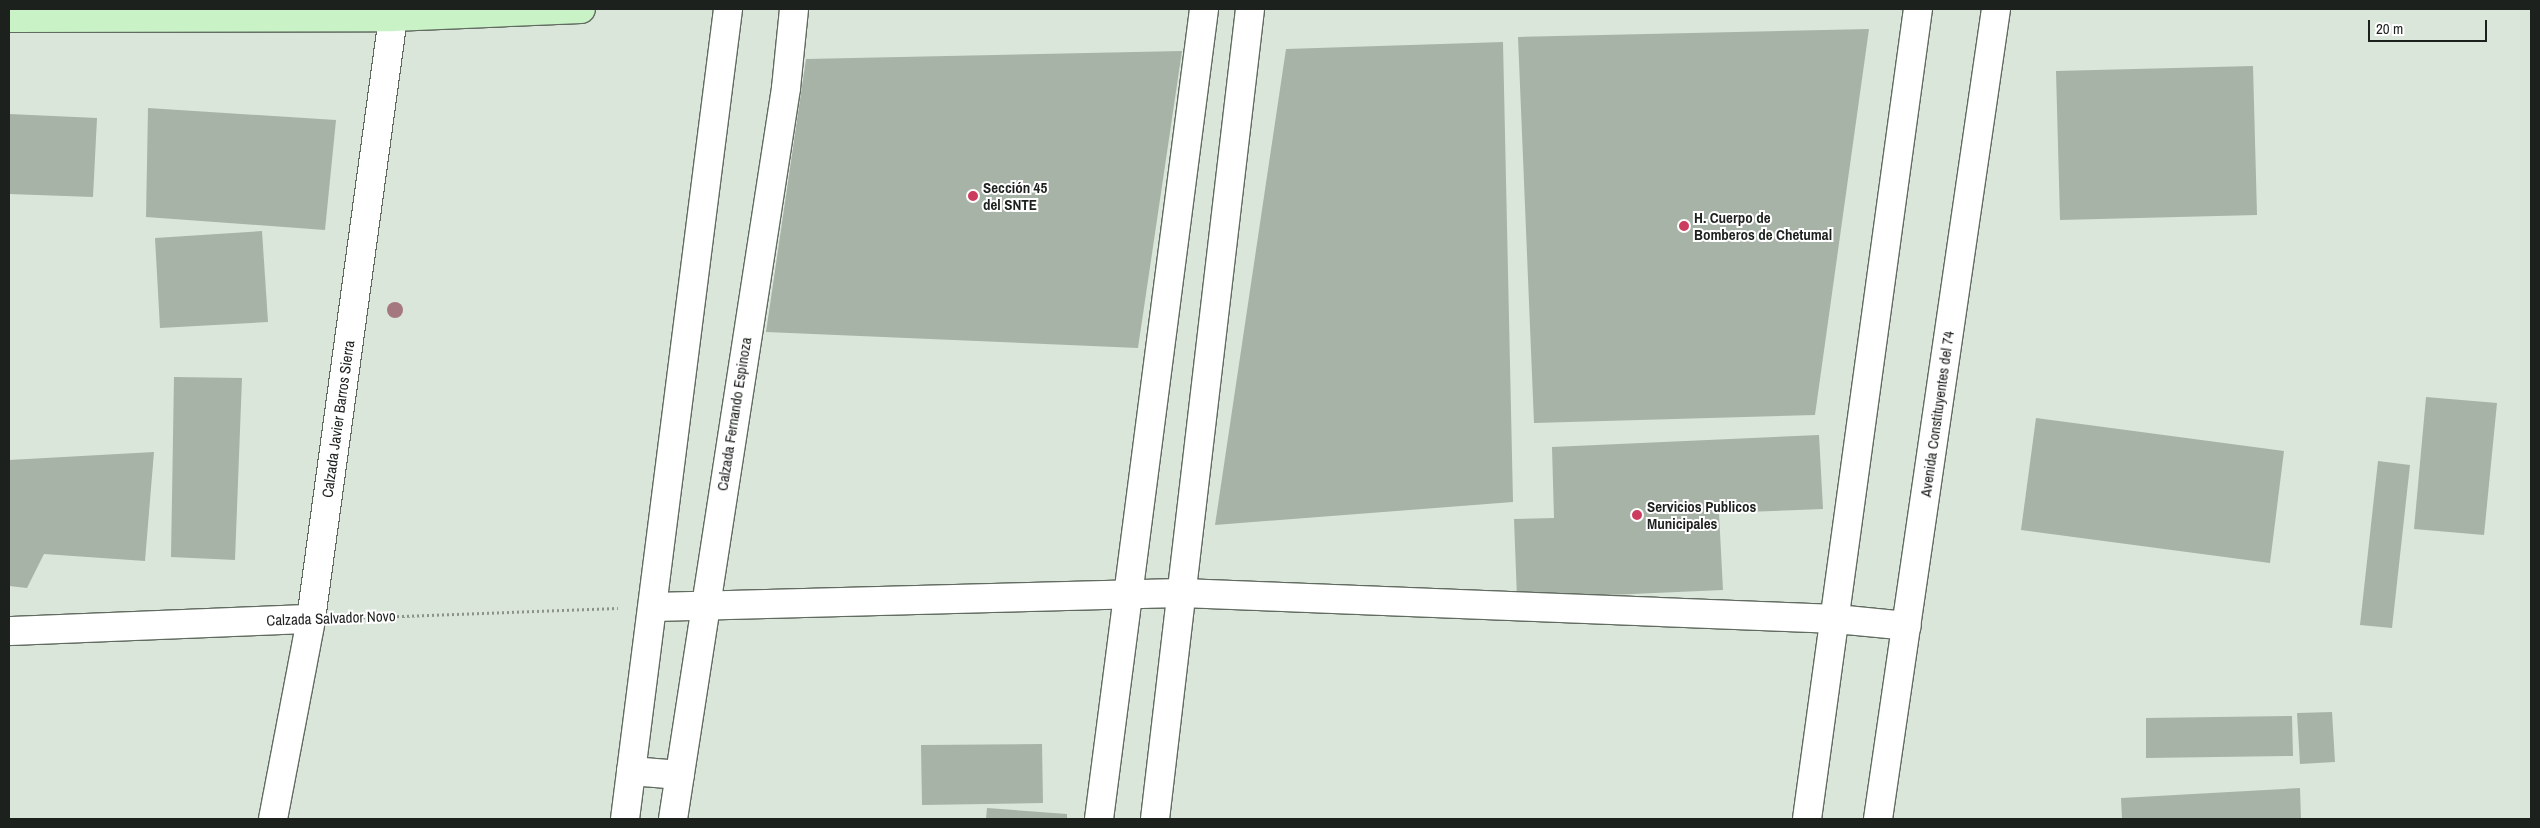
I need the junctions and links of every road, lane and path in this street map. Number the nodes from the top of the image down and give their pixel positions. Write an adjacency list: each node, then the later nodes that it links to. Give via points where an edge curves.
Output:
1 (581, 9): 8 (main road)
2 (728, 9): 13 (street)
3 (794, 9): 12 (street, Calzada Fernando Espinoza, via 786,88)
4 (1204, 9): 11 (street)
5 (1250, 9): 10 (street)
6 (1918, 9): 15 (street)
7 (1996, 9): 16 (street, Avenida Constituyentes del 74)
8 (393, 16): 9 (main road); 14 (street, Calzada Javier Barros Sierra)
9 (9, 18)
10 (1182, 593): 11 (street); 15 (street); 24 (street)
11 (1128, 594): 12 (street); 23 (street)
12 (704, 605): 13 (street); 19 (street, Calzada Fernando Espinoza)
13 (654, 606): 14 (path, Calzada Salvador Novo); 18 (street)
14 (311, 619): 17 (street, Calzada Salvador Novo); 20 (street, Calzada Javier Barros Sierra)
15 (1836, 619): 16 (street); 25 (street)
16 (1906, 626): 26 (street, Avenida Constituyentes del 74)
17 (9, 631)
18 (631, 771): 19 (street); 21 (street)
19 (680, 775): 22 (street, Calzada Fernando Espinoza)
20 (273, 819)
21 (625, 819)
22 (673, 819)
23 (1099, 819)
24 (1155, 819)
25 (1807, 819)
26 (1878, 819)

